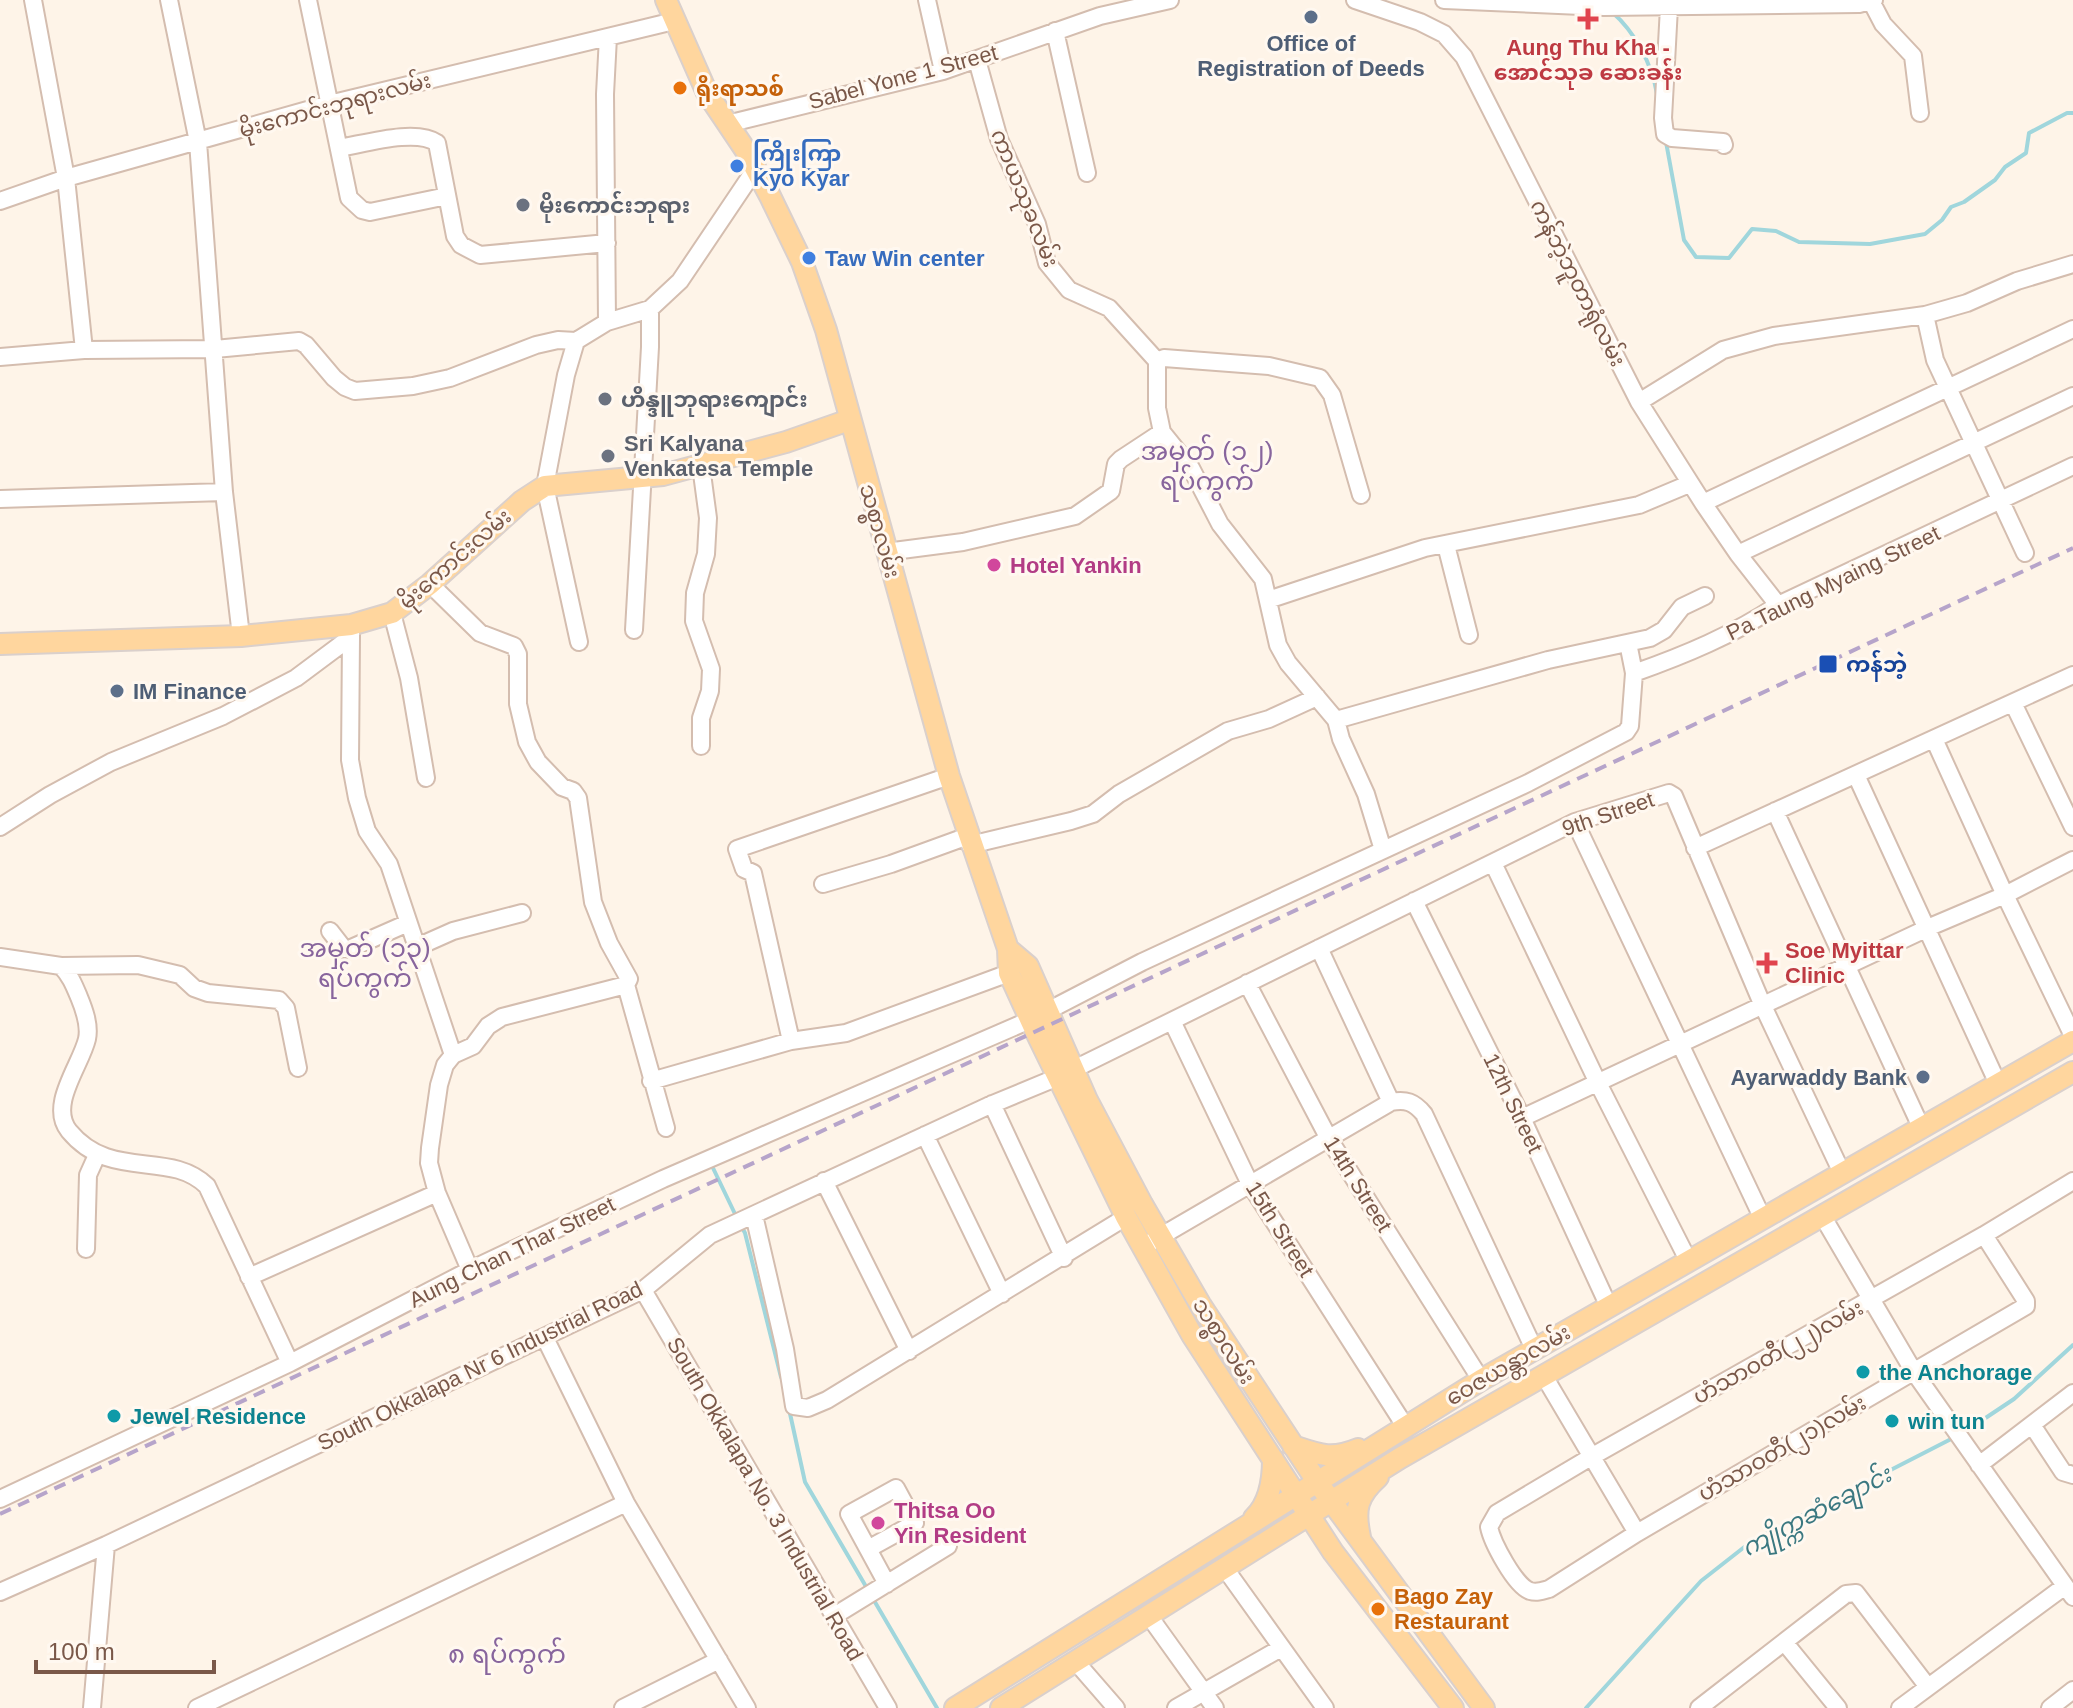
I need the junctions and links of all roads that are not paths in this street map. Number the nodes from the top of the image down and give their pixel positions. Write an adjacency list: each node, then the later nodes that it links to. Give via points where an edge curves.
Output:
1 (33, 0): 25 (street)
2 (169, 0): 20 (street)
3 (308, 0): 17 (street)
4 (666, 0): 12 (main road, သစ္စာလမ်း)
5 (927, 0): 16 (street)
6 (1170, 0): 13 (street, Sabel Yone 1 Street)
7 (1355, 0): 41 (street, ကန်ဘဲ့ဘူတာရုံလမ်း, via 1444,34 1464,57)
8 (1444, 0): 10 (street)
9 (1873, 0): 11 (street); 18 (street, via 1889,31 1913,56)
10 (1649, 4): 11 (street)
11 (1669, 7): 21 (street, via 1665,134)
12 (674, 21): 14 (street, မိုးကောင်းဘုရားလမ်း); 19 (main road, သစ္စာလမ်း)
13 (1055, 31): 15 (street, Sabel Yone 1 Street); 24 (street)
14 (608, 37): 17 (street, မိုးကောင်းဘုရားလမ်း); 28 (street)
15 (977, 60): 16 (street, Sabel Yone 1 Street); 38 (street, ကာယသုခလမ်း, via 999,139 1037,224 1047,263 1069,290 1109,308)
16 (943, 71): 19 (street, Sabel Yone 1 Street)
17 (329, 104): 20 (street, မိုးကောင်းဘုရားလမ်း); 22 (street)
18 (1920, 113)
19 (727, 124): 23 (main road, သစ္စာလမ်း)
20 (198, 142): 25 (street, မိုးကောင်းဘုရားလမ်း); 35 (street)
21 (1724, 145)
22 (339, 148): 26 (street, via 416,135 430,138 437,143); 26 (street, via 349,198 362,210)
23 (756, 168): 30 (street, via 680,281); 42 (main road, သစ္စာလမ်း, via 802,262)
24 (1087, 173)
25 (66, 178): 27 (street, မိုးကောင်းဘုရားလမ်း); 36 (street)
26 (447, 196): 28 (street, via 455,236 480,255)
27 (0, 201)
28 (607, 243): 32 (street)
29 (2073, 264): 31 (street)
30 (650, 309): 32 (street); 47 (street)
31 (1925, 315): 39 (street, via 1935,360); 41 (street, via 1774,336 1723,350)
32 (607, 322): 34 (street)
33 (2073, 329): 39 (street)
34 (576, 341): 35 (street, via 536,345 450,378 373,391 345,387 299,341); 49 (street)
35 (215, 349): 36 (street); 50 (street)
36 (84, 350): 37 (street)
37 (0, 357)
38 (1157, 361): 43 (street); 51 (street, via 1269,366 1320,378 1332,395)
39 (1949, 389): 44 (street); 54 (street)
40 (2073, 396): 44 (street)
41 (1639, 402): 48 (street, ကန်ဘဲ့ဘူတာရုံလမ်း)
42 (849, 420): 45 (main road); 56 (main road, သစ္စာလမ်း)
43 (1162, 432): 56 (street, via 1116,464 1111,491 1083,513 963,542); 61 (street, via 1191,468 1220,524 1263,579)
44 (1974, 443): 53 (street); 58 (street)
45 (701, 466): 47 (main road); 77 (street, via 708,518 694,621 711,669)
46 (2073, 466): 53 (street, Pa Taung Myaing Street)
47 (641, 477): 49 (main road); 64 (street)
48 (1689, 484): 54 (street, ကန်ဘဲ့ဘူတာရုံလမ်း); 55 (street, via 1639,505)
49 (545, 486): 59 (main road, မိုးကောင်းလမ်း); 68 (street)
50 (224, 492): 52 (street); 67 (street)
51 (1361, 495)
52 (0, 499)
53 (2001, 501): 57 (street); 62 (street, Pa Taung Myaing Street)
54 (1703, 503): 58 (street, ကန်ဘဲ့ဘူတာရုံလမ်း)
55 (1446, 545): 61 (street); 66 (street)
56 (886, 552): 79 (main road, သစ္စာလမ်း)
57 (2025, 553)
58 (1738, 554): 62 (street, ကန်ဘဲ့ဘူတာရုံလမ်း)
59 (430, 584): 63 (main road, မိုးကောင်းလမ်း); 105 (street, via 480,633 514,646 518,654 518,704 527,742 538,762 578,798 593,902 629,979)
60 (1705, 596): 69 (street, via 1682,607 1664,630)
61 (1268, 600): 73 (street, via 1278,645)
62 (1778, 605): 71 (street, Pa Taung Myaing Street, via 1734,632)
63 (392, 613): 65 (main road, မိုးကောင်းလမ်း); 80 (street)
64 (634, 630)
65 (351, 631): 67 (main road, မိုးကောင်းလမ်း); 83 (street, via 296,678 223,716 111,762); 94 (street, via 350,760 357,798 367,831 389,864)
66 (1469, 635)
67 (241, 636): 70 (main road, မိုးကောင်းလမ်း)
68 (579, 642)
69 (1628, 643): 71 (street); 75 (street)
70 (0, 644)
71 (1634, 673): 87 (street, Aung Chan Thar Street, via 1626,732)
72 (2073, 675): 74 (street)
73 (1317, 697): 75 (street); 85 (street, via 1228,731 1093,814)
74 (2013, 703): 76 (street); 84 (street)
75 (1336, 720): 87 (street)
76 (1934, 739): 78 (street); 91 (street)
77 (701, 746)
78 (1856, 775): 81 (street); 95 (street)
79 (949, 776): 85 (main road, သစ္စာလမ်း); 110 (street, via 737,849 744,869 753,873)
80 (426, 778)
81 (1775, 811): 86 (street); 102 (street)
82 (1575, 822): 86 (street, 9th Street, via 1672,794); 89 (street, 9th Street); 111 (street)
83 (0, 827)
84 (2073, 827)
85 (969, 840): 90 (street); 99 (main road, သစ္စာလမ်း)
86 (1695, 848): 106 (street, 9th Street)
87 (1383, 850): 107 (street, Aung Chan Thar Street)
88 (2073, 860): 91 (street)
89 (1493, 863): 92 (street, 9th Street); 118 (street)
90 (823, 884)
91 (2005, 895): 95 (street); 109 (street)
92 (1414, 901): 98 (street, 9th Street); 122 (street, 12th Street)
93 (522, 913): 97 (street, via 453,931)
94 (408, 923): 96 (street, via 349,949); 97 (street)
95 (1925, 929): 102 (street); 119 (street)
96 (330, 931)
97 (417, 947): 112 (street)
98 (1319, 948): 104 (street, 9th Street); 120 (street)
99 (1008, 949): 103 (main road, သစ္စာလမ်း); 107 (main road, သစ္စာလမ်း, via 1028,966)
100 (0, 957): 101 (street)
101 (61, 966): 114 (street, via 138,965 180,975 208,993 279,1000 286,1008); 127 (street, via 78,993 87,1037 66,1093 63,1119)
102 (1846, 966): 106 (street); 123 (street)
103 (1009, 973): 107 (main road, သစ္စာလမ်း); 110 (street, via 846,1033)
104 (1247, 983): 108 (street, 9th Street); 126 (street, 14th Street)
105 (626, 985): 112 (street, via 502,1017 473,1046); 117 (street)
106 (1763, 1006): 111 (street); 128 (street, 9th Street)
107 (1038, 1015): 115 (main road, သစ္စာလမ်း); 145 (street, Aung Chan Thar Street)
108 (1172, 1021): 115 (street, 9th Street); 131 (street, 15th Street)
109 (2073, 1038): 113 (main road, ဝေဇယန္တာလမ်း)
110 (791, 1041): 117 (street)
111 (1681, 1044): 118 (street); 135 (street)
112 (453, 1055): 132 (street, via 439,1085 430,1148)
113 (2047, 1056): 116 (main road); 119 (main road, ဝေဇယန္တာလမ်း)
114 (298, 1068)
115 (1065, 1074): 121 (street, South Okkalapa Nr 6 Industrial Road); 134 (main road, သစ္စာလမ်း); 138 (main road, သစ္စာလမ်း)
116 (2067, 1076): 136 (main road, ဝေဇယန္တာလမ်း)
117 (651, 1081): 124 (street)
118 (1598, 1083): 122 (street); 143 (street)
119 (1998, 1084): 123 (main road, ဝေဇယန္တာလမ်း)
120 (1391, 1102): 126 (street); 153 (street, via 1411,1101 1424,1114)
121 (992, 1104): 125 (street, South Okkalapa Nr 6 Industrial Road); 142 (street)
122 (1522, 1118): 150 (street, 12th Street)
123 (1921, 1127): 128 (main road, ဝေဇယန္တာလမ်း)
124 (666, 1128)
125 (925, 1135): 129 (street, South Okkalapa Nr 6 Industrial Road); 148 (street)
126 (1329, 1139): 131 (street); 157 (street, 14th Street)
127 (97, 1155): 141 (street, via 88,1175); 146 (street, via 196,1175 207,1186)
128 (1842, 1173): 135 (main road, ဝေဇယန္တာလမ်း)
129 (824, 1181): 133 (street, South Okkalapa Nr 6 Industrial Road); 152 (street)
130 (2073, 1181): 137 (street, ဟံသာဝတီ(၂၂)လမ်း)
131 (1250, 1184): 138 (street); 160 (street, 15th Street)
132 (437, 1193): 145 (street); 146 (street)
133 (754, 1215): 147 (street, South Okkalapa Nr 6 Industrial Road, via 710,1235); 152 (street, via 794,1406 808,1408 827,1400)
134 (1126, 1217): 140 (main road, သစ္စာလမ်း); 142 (street)
135 (1762, 1217): 139 (main road, ဝေဇယန္တာလမ်း)
136 (1823, 1217): 144 (main road, ဝေဇယန္တာလမ်း); 149 (street)
137 (1984, 1235): 149 (street, ဟံသာဝတီ(၂၂)လမ်း); 155 (street, ဟံသာဝတီ(၂၁)လမ်း, via 2027,1304)
138 (1162, 1237): 140 (street); 162 (main road, သစ္စာလမ်း)
139 (1723, 1239): 143 (main road, ဝေဇယန္တာလမ်း); 144 (main road)
140 (1142, 1247): 165 (main road, သစ္စာလမ်း)
141 (86, 1249)
142 (1064, 1258): 148 (street)
143 (1688, 1260): 150 (main road, ဝေဇယန္တာလမ်း)
144 (1738, 1265): 156 (main road, ဝေဇယန္တာလမ်း)
145 (470, 1270): 154 (street, Aung Chan Thar Street)
146 (249, 1277): 154 (street)
147 (643, 1290): 151 (street, South Okkalapa Nr 6 Industrial Road); 186 (street, South Okkalapa No. 3 Industrial Road)
148 (1002, 1294): 152 (street)
149 (1871, 1299): 155 (street); 163 (street, ဟံသာဝတီ(၂၂)လမ်း)
150 (1609, 1307): 153 (main road, ဝေဇယန္တာလမ်း)
151 (545, 1338): 171 (street); 176 (street, South Okkalapa Nr 6 Industrial Road)
152 (909, 1351)
153 (1535, 1351): 157 (main road, ဝေဇယန္တာလမ်း)
154 (290, 1363): 169 (street, Aung Chan Thar Street)
155 (1914, 1372): 166 (street); 174 (street, ဟံသာဝတီ(၂၁)လမ်း)
156 (1544, 1376): 163 (street); 164 (main road, ဝေဇယန္တာလမ်း)
157 (1481, 1380): 160 (main road, ဝေဇယန္တာလမ်း)
158 (2073, 1393): 159 (street)
159 (2032, 1425): 166 (street); 167 (street, via 2063,1472)
160 (1405, 1426): 161 (main road, ဝေဇယန္တာလမ်း)
161 (1384, 1439): 162 (main road, via 1332,1457); 168 (main road, ဝေဇယန္တာလမ်း)
162 (1293, 1446): 168 (main road, သစ္စာလမ်း)
163 (1591, 1457): 174 (street); 184 (street, ဟံသာဝတီ(၂၂)လမ်း, via 1497,1513 1489,1527 1520,1585)
164 (1400, 1458): 170 (main road, ဝေဇယန္တာလမ်း); 175 (main road, via 1366,1488 1357,1505)
165 (1273, 1459): 172 (main road, သစ္စာလမ်း); 173 (main road, via 1268,1497 1259,1515)
166 (1979, 1465): 185 (street)
167 (2073, 1475)
168 (1318, 1483): 170 (main road, သစ္စာလမ်း); 172 (main road, ဝေဇယန္တာလမ်း)
169 (0, 1499)
170 (1330, 1500): 172 (main road, ဝေဇယန္တာလမ်း); 175 (main road, သစ္စာလမ်း)
171 (626, 1503): 190 (street); 199 (street)
172 (1302, 1505): 173 (main road, ဝေဇယန္တာလမ်း); 179 (main road, ဝေဇယန္တာလမ်း); 180 (main road, သစ္စာလမ်း)
173 (1239, 1532): 192 (main road, ဝေဇယန္တာလမ်း)
174 (1637, 1533): 184 (street, ဟံသာဝတီ(၂၁)လမ်း)
175 (1360, 1541): 210 (main road, သစ္စာလမ်း)
176 (106, 1545): 183 (street, South Okkalapa Nr 6 Industrial Road); 198 (street)
177 (948, 1546): 182 (street)
178 (868, 1549): 182 (street)
179 (1251, 1550): 180 (main road, via 1305,1536); 181 (main road, ဝေဇယန္တာလမ်း)
180 (1333, 1552): 209 (main road, သစ္စာလမ်း)
181 (1224, 1567): 187 (main road, ဝေဇယန္တာလမ်း); 189 (street)
182 (887, 1584): 186 (street)
183 (0, 1592)
184 (1538, 1592)
185 (2069, 1592): 194 (street)
186 (834, 1616): 202 (street, South Okkalapa No. 3 Industrial Road)
187 (1149, 1616): 191 (main road, ဝေဇယန္တာလမ်း); 195 (street)
188 (1785, 1643): 194 (street, via 1846,1594 1856,1593); 197 (street); 212 (street)
189 (1281, 1648): 195 (street); 208 (street)
190 (719, 1660): 200 (street); 201 (street)
191 (1076, 1662): 193 (main road, ဝေဇယန္တာလမ်း); 205 (street)
192 (1024, 1665): 193 (main road); 203 (main road, ဝေဇယန္တာလမ်း)
193 (1036, 1687): 204 (main road, ဝေဇယန္တာလမ်း)
194 (1928, 1687): 213 (street)
195 (1203, 1690): 206 (street); 207 (street)
196 (2073, 1690): 214 (street)
197 (1718, 1702): 211 (street)
198 (92, 1708)
199 (197, 1708)
200 (623, 1708)
201 (747, 1708)
202 (888, 1708)
203 (955, 1708)
204 (1001, 1708)
205 (1116, 1708)
206 (1176, 1708)
207 (1215, 1708)
208 (1325, 1708)
209 (1453, 1708)
210 (1484, 1708)
211 (1699, 1708)
212 (1838, 1708)
213 (1900, 1708)
214 (2050, 1708)

